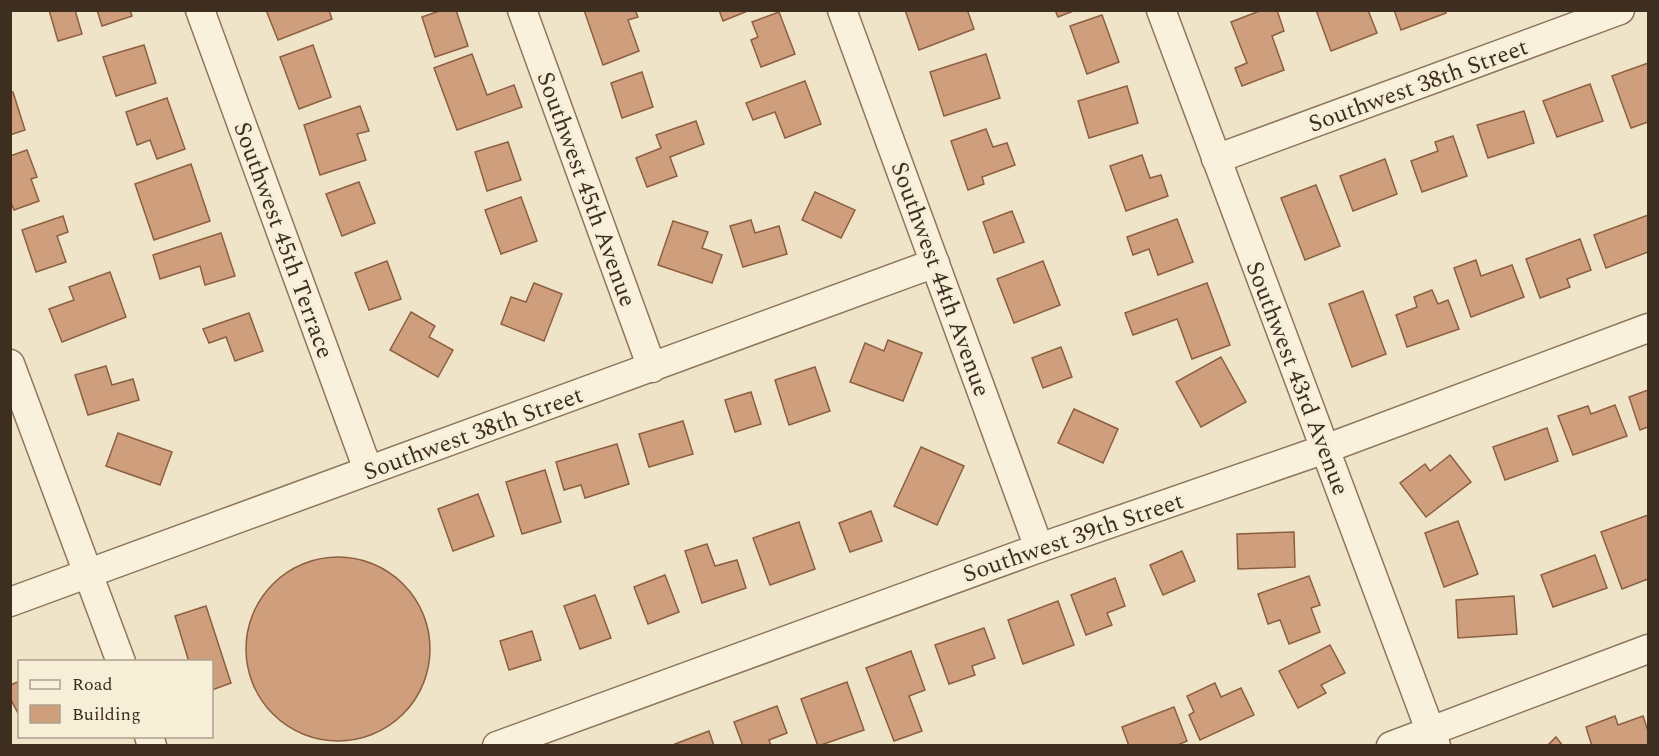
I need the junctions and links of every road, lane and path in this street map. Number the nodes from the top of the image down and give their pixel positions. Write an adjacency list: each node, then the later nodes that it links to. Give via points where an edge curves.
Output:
1 (200, 10): 12 (street, Southwest 45th Terrace)
2 (522, 10): 10 (street, Southwest 45th Avenue)
3 (842, 10): 7 (street, Southwest 44th Avenue)
4 (1161, 10): 6 (street, Southwest 43rd Avenue)
5 (1620, 10): 6 (street, Southwest 38th Street)
6 (1216, 159): 11 (street, Southwest 43rd Avenue)
7 (935, 263): 10 (street, Southwest 38th Street); 13 (street, Southwest 44th Avenue)
8 (1648, 328): 11 (street, Southwest 39th Street)
9 (10, 364): 14 (street)
10 (652, 368): 12 (street, Southwest 38th Street)
11 (1325, 449): 13 (street, Southwest 39th Street); 18 (street, Southwest 43rd Avenue)
12 (368, 470): 14 (street, Southwest 38th Street)
13 (1039, 548): 19 (street, Southwest 39th Street)
14 (90, 574): 15 (street, Southwest 38th Street); 17 (street)
15 (10, 602)
16 (1648, 649): 18 (street)
17 (121, 660)
18 (1434, 738): 20 (street)
19 (497, 746)
20 (1391, 746)

